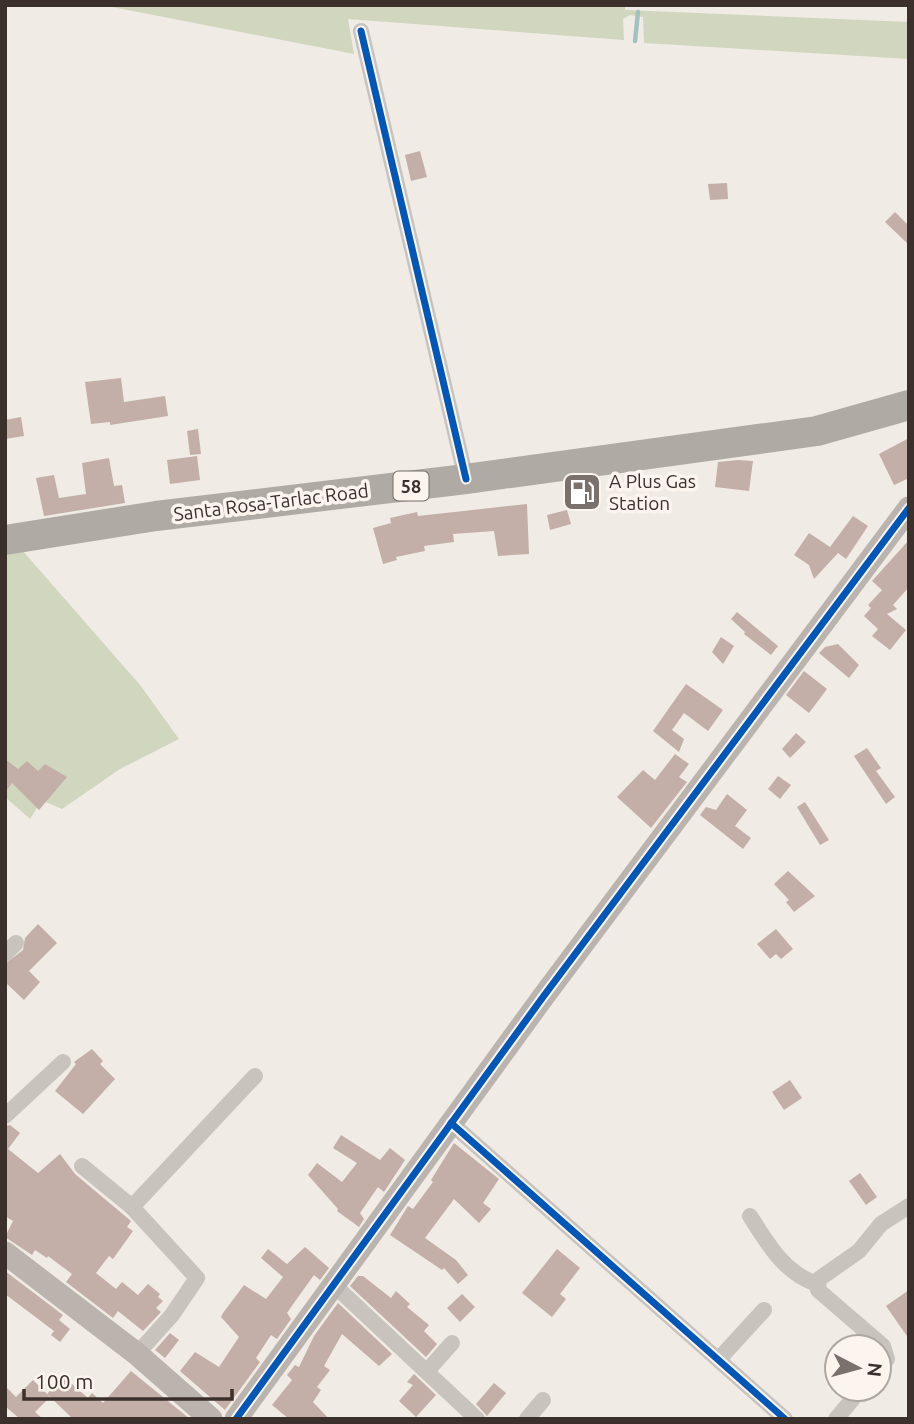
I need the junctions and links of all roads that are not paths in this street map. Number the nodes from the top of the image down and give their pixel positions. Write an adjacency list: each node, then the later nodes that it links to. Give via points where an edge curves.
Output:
1 (361, 32): 3 (street)
2 (909, 405): 3 (highway, Santa Rosa-Tarlac Road / 58, via 817,431)
3 (466, 479): 5 (highway, Santa Rosa-Tarlac Road / 58, via 156,516)
4 (909, 508): 9 (street)
5 (5, 540)
6 (63, 1062): 8 (street)
7 (255, 1076): 12 (street)
8 (5, 1116)
9 (452, 1123): 16 (street); 21 (street)
10 (82, 1166): 12 (street)
11 (909, 1206): 15 (street, via 881,1224 859,1251)
12 (132, 1207): 20 (street, via 197,1278)
13 (750, 1216): 15 (street, via 778,1258 804,1280)
14 (5, 1253): 20 (street)
15 (817, 1284): 18 (street, via 818,1290)
16 (335, 1286): 22 (street); 25 (street)
17 (764, 1310): 21 (street)
18 (868, 1333)
19 (453, 1343): 22 (street)
20 (138, 1354): 26 (street)
21 (719, 1359): 29 (street)
22 (428, 1370): 27 (street)
23 (543, 1400): 28 (street)
24 (849, 1403): 30 (street)
25 (238, 1418)
26 (211, 1419)
27 (477, 1419)
28 (527, 1419)
29 (785, 1419)
30 (836, 1419)

